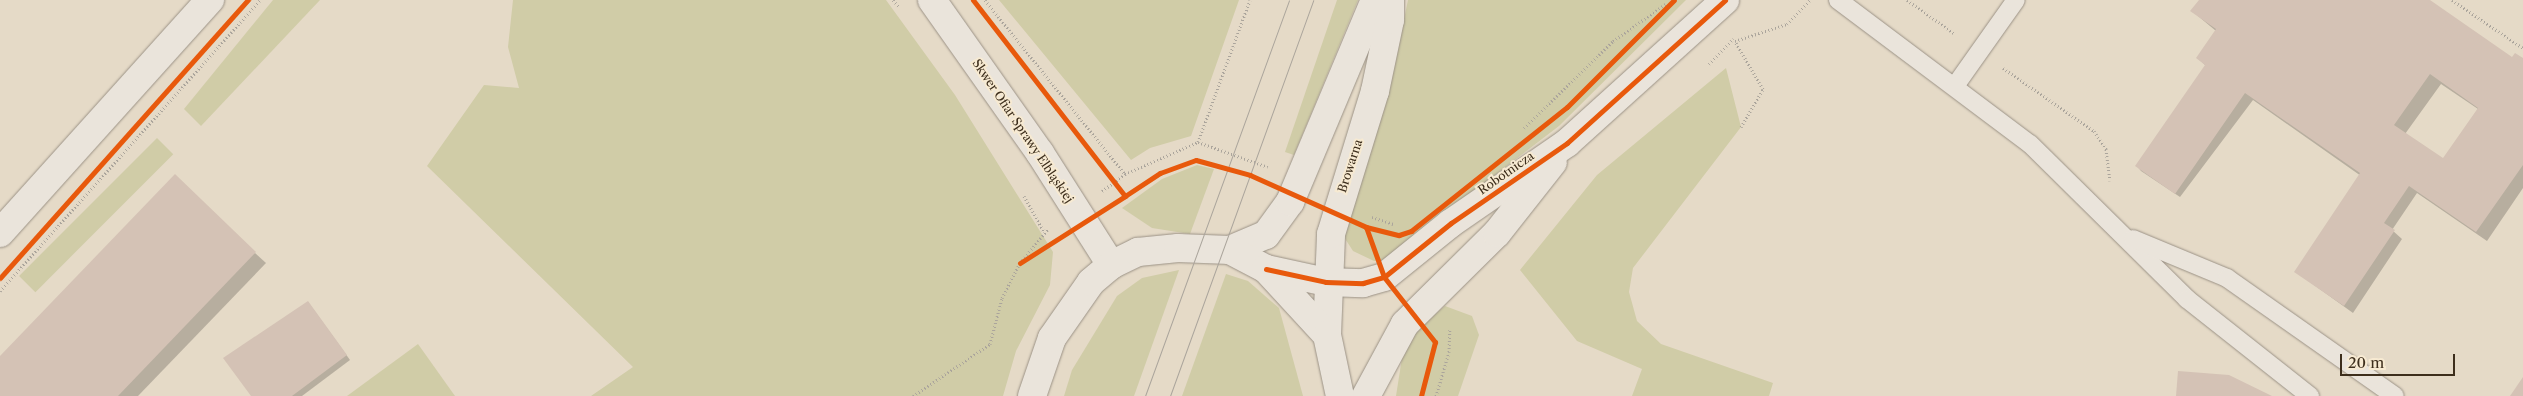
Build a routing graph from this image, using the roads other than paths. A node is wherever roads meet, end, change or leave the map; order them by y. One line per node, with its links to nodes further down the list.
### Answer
1 (210, 0): 10 (street)
2 (932, 0): 13 (street, Skwer Ofiar Sprawy Elbląskiej)
3 (1375, 0): 12 (street)
4 (1390, 0): 15 (street, Browarna)
5 (1838, 0): 8 (lane)
6 (2016, 0): 8 (lane)
7 (1717, 7): 9 (street, Robotnicza)
8 (1955, 86): 11 (lane)
9 (1568, 143): 15 (street, Robotnicza); 19 (street, Robotnicza)
10 (0, 233)
11 (2122, 233): 20 (lane); 21 (lane)
12 (1230, 250): 13 (street); 14 (street)
13 (1111, 265): 17 (street)
14 (1266, 269): 15 (street, Robotnicza); 16 (street)
15 (1326, 282): 16 (street, Browarna)
16 (1327, 335): 18 (street, Browarna)
17 (1032, 396)
18 (1340, 396)
19 (1366, 396)
20 (2310, 396)
21 (2395, 396)

